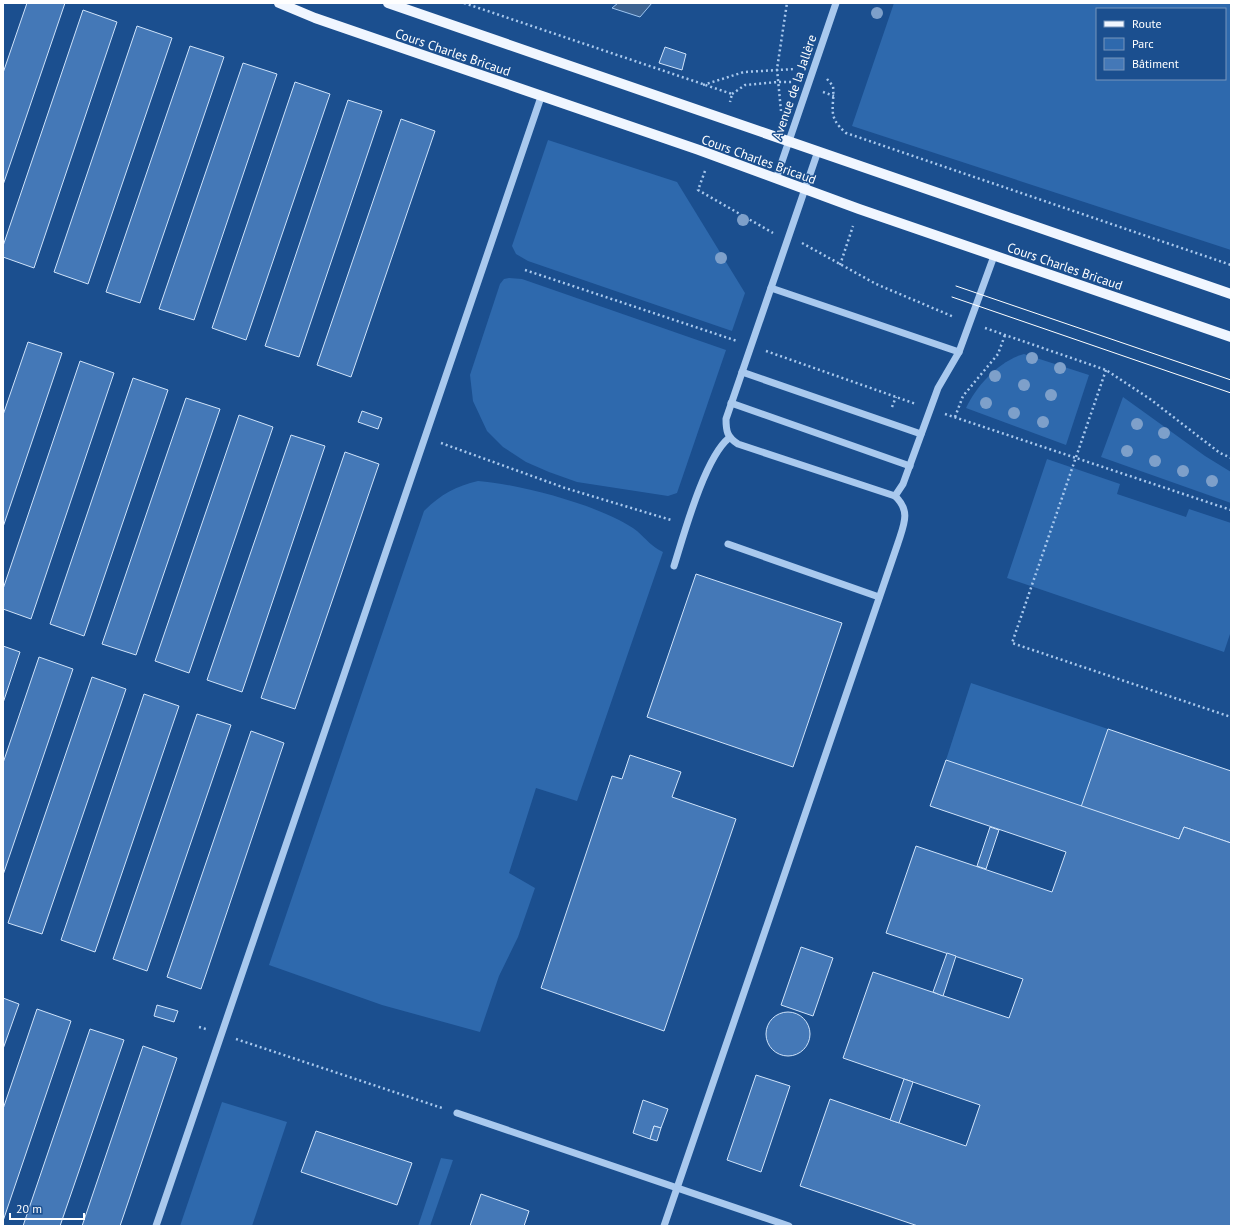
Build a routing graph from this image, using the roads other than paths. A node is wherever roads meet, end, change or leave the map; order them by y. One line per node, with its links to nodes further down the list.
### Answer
1 (280, 3): 4 (main road, Cours Charles Bricaud)
2 (388, 3): 5 (main road, Cours Charles Bricaud)
3 (836, 3): 5 (street, Avenue de la Jallère)
4 (541, 97): 7 (main road, Cours Charles Bricaud); 25 (street)
5 (788, 141): 6 (main road, Cours Charles Bricaud); 7 (street, Avenue de la Jallère)
6 (818, 151): 8 (street); 11 (main road, Cours Charles Bricaud)
7 (776, 179): 8 (main road, Cours Charles Bricaud)
8 (805, 190): 9 (main road, Cours Charles Bricaud); 10 (street)
9 (994, 256): 12 (main road, Cours Charles Bricaud); 13 (street)
10 (771, 288): 13 (street); 14 (street)
11 (1231, 294)
12 (1231, 337)
13 (959, 352): 16 (street)
14 (742, 372): 15 (street); 16 (street)
15 (731, 403): 17 (street); 18 (street)
16 (921, 434): 18 (street)
17 (729, 438): 19 (street); 21 (street)
18 (910, 466): 19 (street)
19 (895, 496): 22 (street)
20 (728, 544): 22 (street)
21 (674, 566)
22 (879, 597): 24 (street)
23 (457, 1113): 24 (street)
24 (677, 1188): 26 (street); 27 (street)
25 (156, 1226)
26 (664, 1226)
27 (789, 1226)

